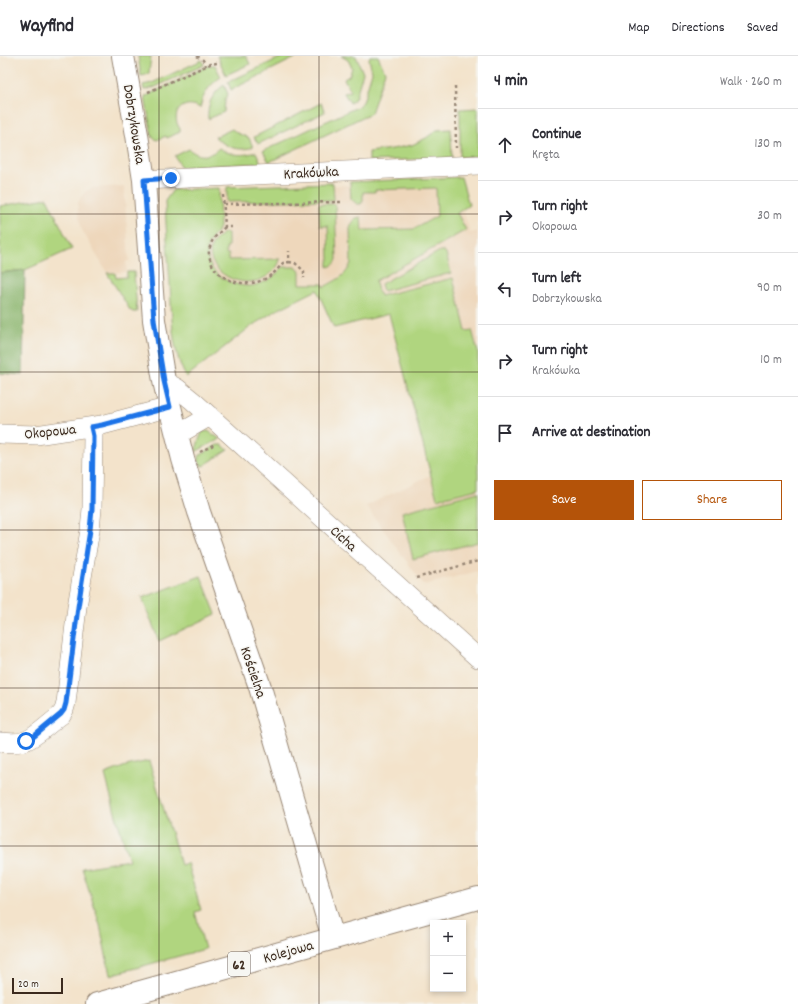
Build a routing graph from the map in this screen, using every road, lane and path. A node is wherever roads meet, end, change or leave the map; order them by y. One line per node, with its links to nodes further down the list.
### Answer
1 (123, 56): 9 (main road, Dobrzykowska)
2 (197, 56): 4 (path)
3 (217, 63): 4 (path)
4 (206, 66): 6 (path)
5 (455, 86): 8 (path)
6 (142, 93)
7 (478, 165): 8 (street, Krakówka)
8 (456, 166): 9 (street, Krakówka)
9 (144, 180): 18 (main road, Dobrzykowska)
10 (223, 194): 12 (path)
11 (342, 202): 12 (path)
12 (224, 204): 13 (path)
13 (224, 227): 14 (path); 16 (path)
14 (233, 227)
15 (289, 251): 16 (path)
16 (289, 262): 17 (path)
17 (304, 278)
18 (164, 381): 19 (main road, Dobrzykowska); 20 (street, Cicha)
19 (170, 407): 21 (street, Okopowa); 23 (main road, Kościelna)
20 (210, 416): 23 (street); 28 (street, Cicha)
21 (91, 427): 22 (street, Okopowa); 29 (street)
22 (0, 434)
23 (177, 435): 31 (main road, Kościelna)
24 (221, 441): 25 (path)
25 (194, 455)
26 (478, 561): 27 (path)
27 (418, 577)
28 (478, 658)
29 (0, 742)
30 (478, 898): 31 (main road, Kolejowa / 62)
31 (333, 938): 32 (main road, Kolejowa / 62)
32 (97, 1004)

